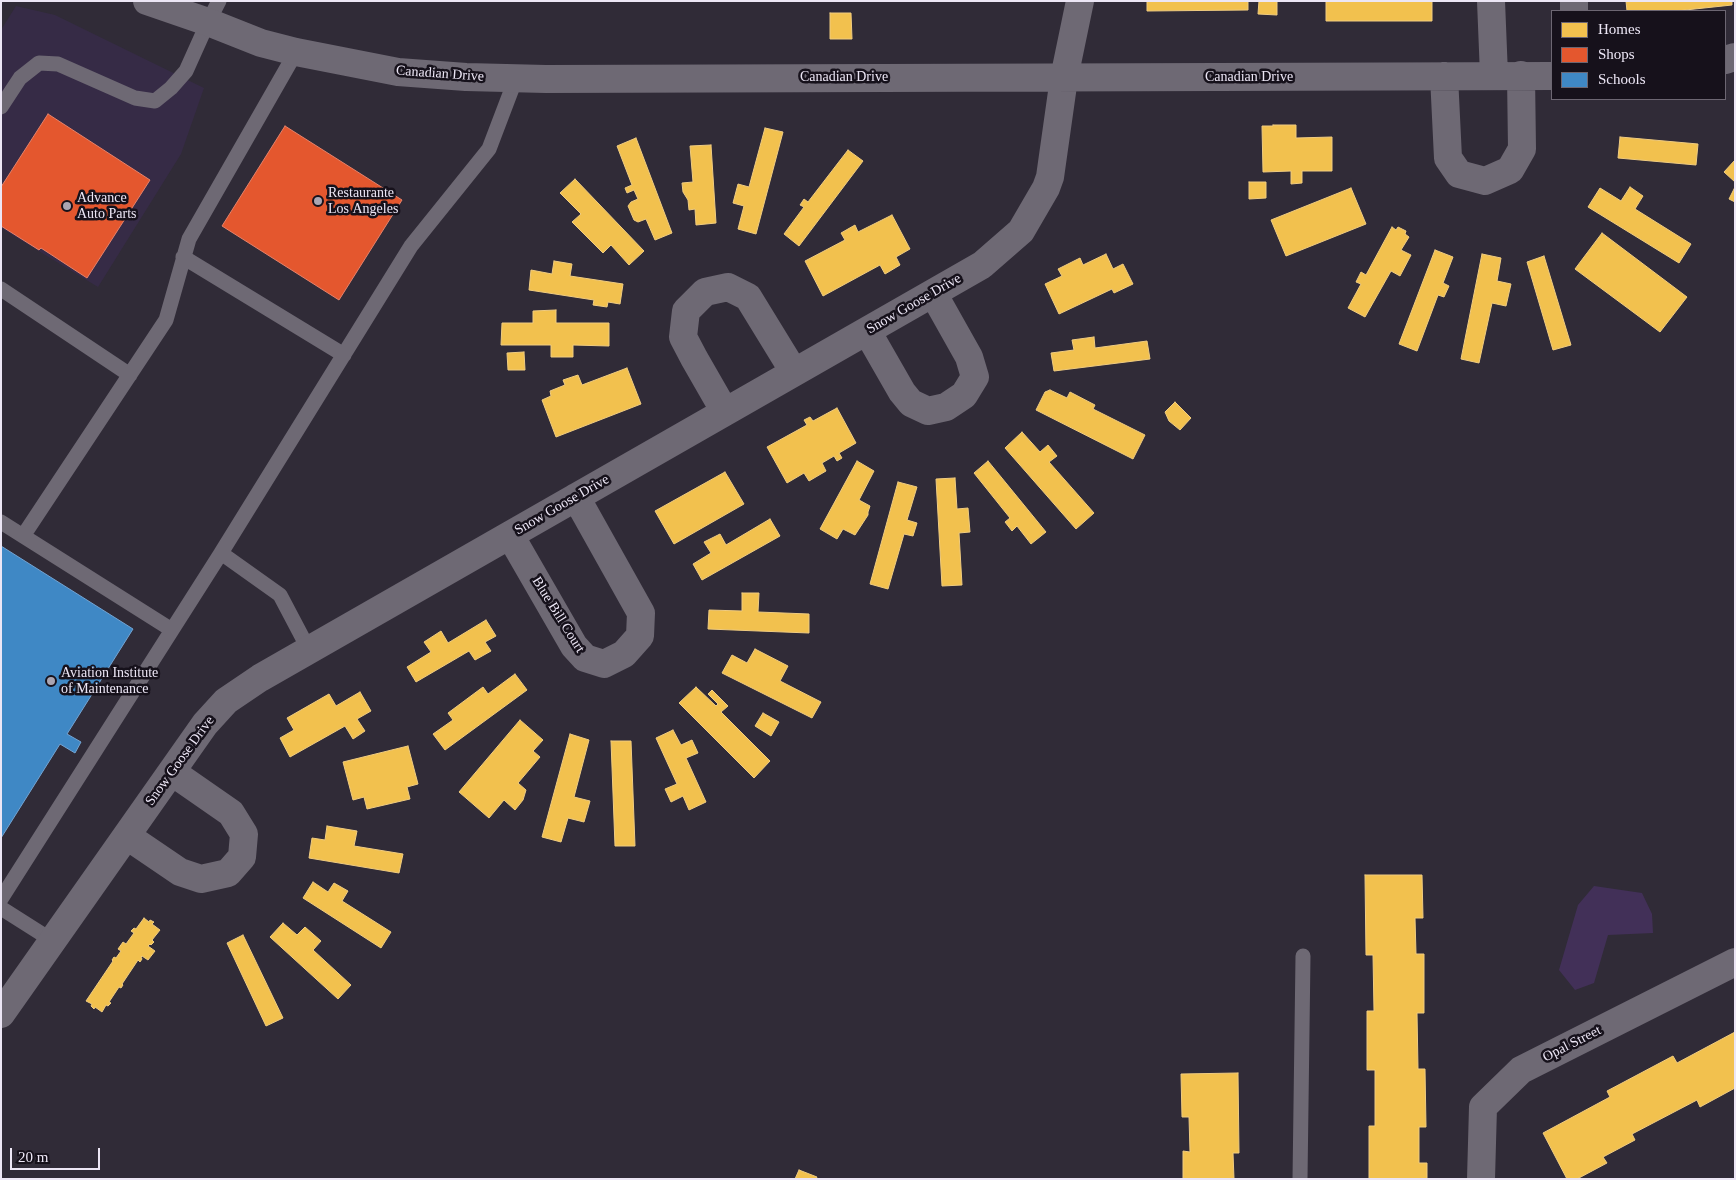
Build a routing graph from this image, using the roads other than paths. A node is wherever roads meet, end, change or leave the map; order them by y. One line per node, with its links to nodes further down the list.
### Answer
1 (147, 1): 4 (street, Canadian Drive)
2 (1080, 1): 11 (street, Snow Goose Drive)
3 (1491, 1): 6 (street)
4 (213, 12): 5 (street, Canadian Drive); 12 (lane)
5 (296, 52): 10 (street, Canadian Drive); 13 (lane)
6 (1494, 75): 7 (street, Canadian Drive); 8 (street, Canadian Drive)
7 (1521, 75): 8 (street); 9 (street, Canadian Drive)
8 (1444, 76): 11 (street, Canadian Drive)
9 (1551, 76)
10 (516, 78): 11 (street, Canadian Drive); 17 (lane)
11 (1064, 78): 15 (street, Snow Goose Drive)
12 (1, 108)
13 (183, 257): 17 (lane); 19 (lane)
14 (1, 289): 19 (lane)
15 (933, 293): 16 (street, Snow Goose Drive); 16 (street)
16 (867, 331): 18 (street, Snow Goose Drive)
17 (344, 355): 25 (lane)
18 (794, 372): 20 (street, Snow Goose Drive); 20 (street)
19 (130, 375): 24 (lane)
20 (726, 412): 21 (street, Snow Goose Drive)
21 (576, 497): 23 (street, Snow Goose Drive); 23 (street, Blue Bill Court)
22 (1, 522): 24 (lane)
23 (510, 535): 27 (street, Snow Goose Drive)
24 (23, 536): 26 (lane)
25 (221, 553): 26 (lane); 27 (lane)
26 (172, 630): 30 (lane)
27 (309, 650): 28 (street, Snow Goose Drive)
28 (172, 772): 29 (street, Snow Goose Drive); 29 (street)
29 (127, 836): 32 (street, Snow Goose Drive)
30 (1, 899)
31 (1, 908): 32 (lane)
32 (53, 941): 35 (street, Snow Goose Drive)
33 (1303, 956): 36 (lane)
34 (1735, 962): 37 (street, Opal Street)
35 (1, 1014)
36 (1300, 1179)
37 (1481, 1179)

